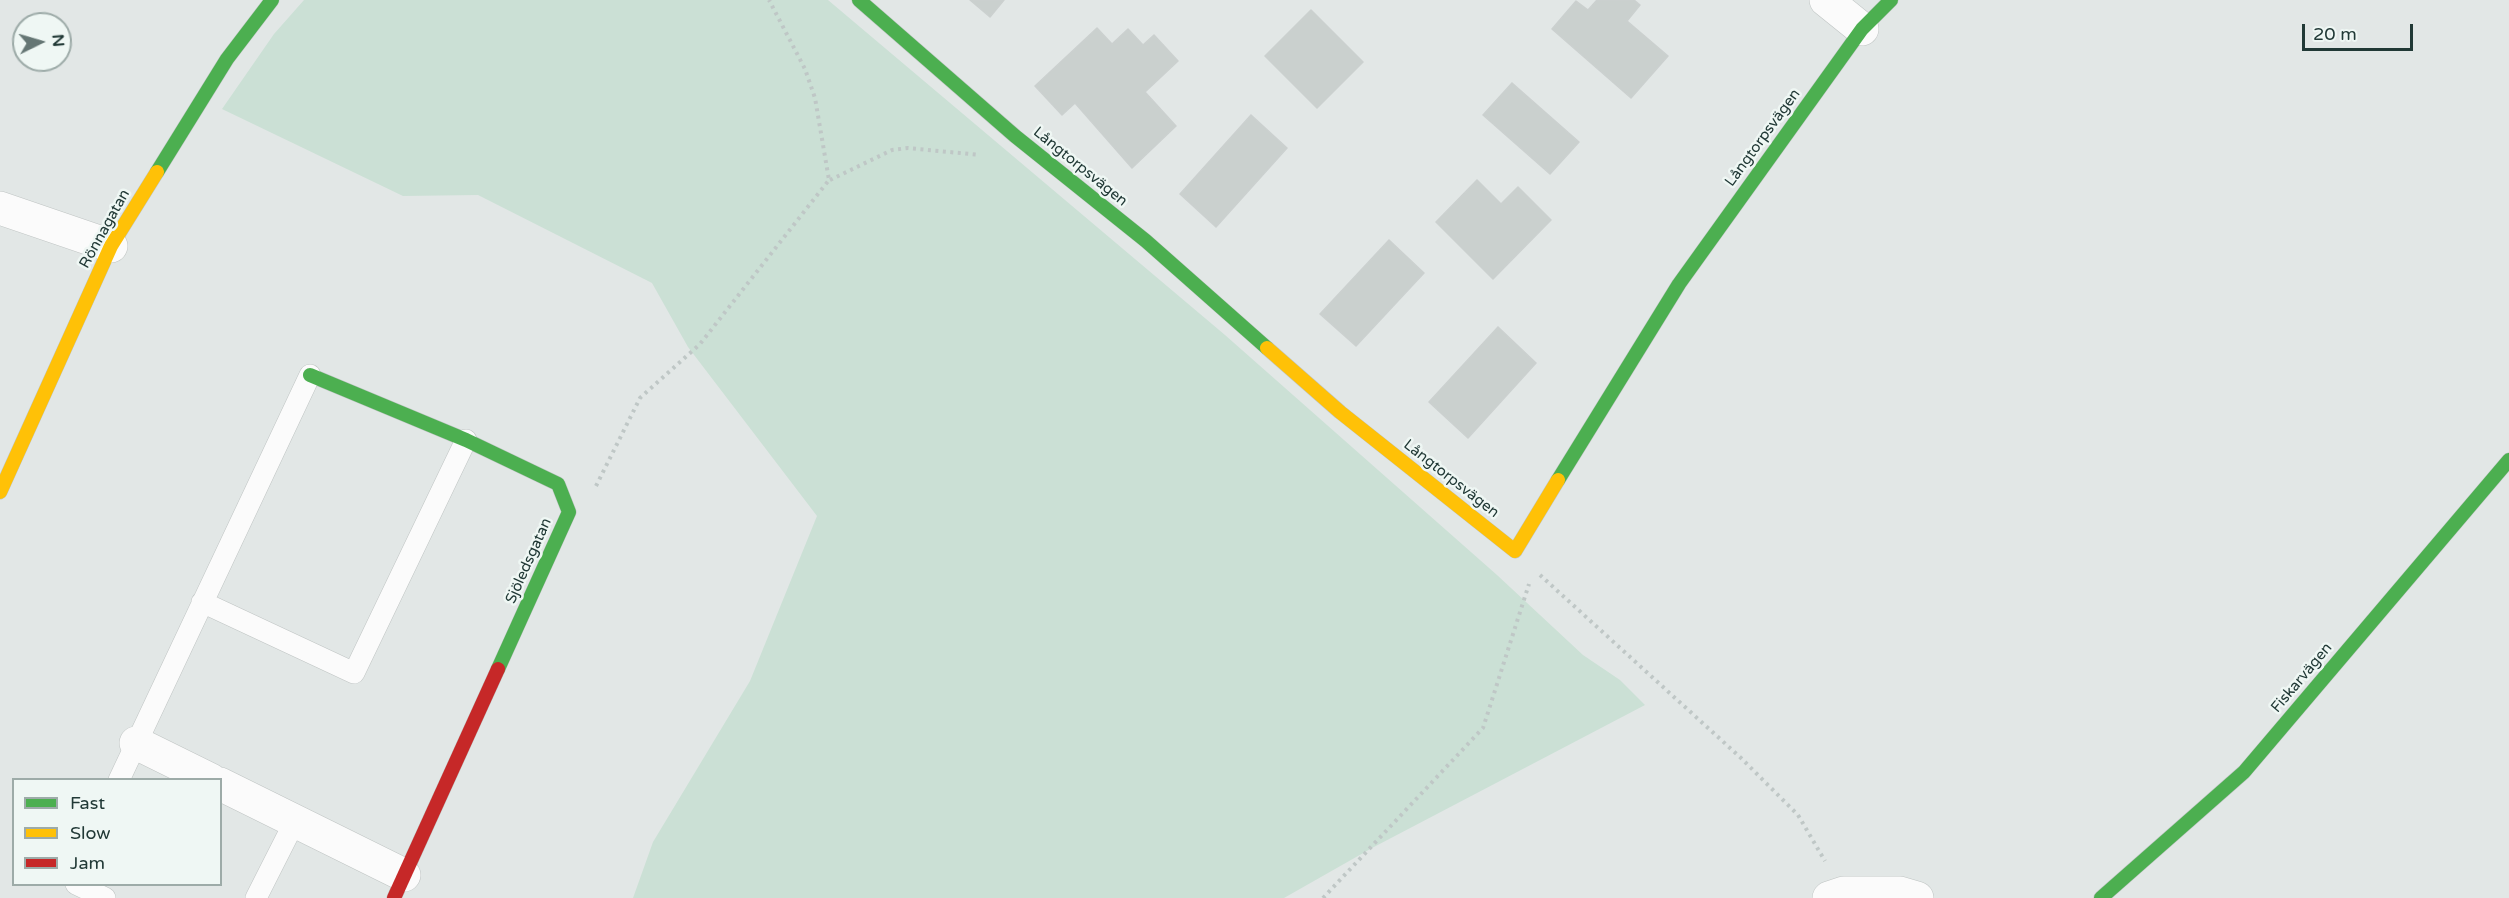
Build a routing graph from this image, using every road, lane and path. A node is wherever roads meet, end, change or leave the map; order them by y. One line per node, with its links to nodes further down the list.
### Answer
1 (272, 0): 10 (street, Rönnagatan)
2 (769, 0): 8 (path)
3 (1826, 0): 6 (street)
4 (1891, 0): 6 (street, Långtorpsvägen)
5 (872, 4): 7 (street, Långtorpsvägen)
6 (1862, 29): 16 (street, Långtorpsvägen)
7 (1015, 136): 8 (path); 16 (street, Långtorpsvägen)
8 (829, 180): 15 (path)
9 (0, 208): 10 (street)
10 (111, 246): 14 (street, Rönnagatan)
11 (310, 375): 12 (street); 18 (lane)
12 (466, 440): 15 (street); 18 (lane)
13 (2509, 460): 31 (street, Fiskarvägen)
14 (0, 492)
15 (564, 497): 25 (street, Sjöledsgatan)
16 (1515, 551): 17 (path)
17 (1534, 569): 26 (path); 29 (path)
18 (202, 602): 19 (lane)
19 (136, 743): 20 (lane); 21 (street)
20 (120, 778)
21 (207, 778)
22 (222, 785): 23 (street)
23 (295, 821): 25 (street); 28 (lane)
24 (78, 886): 27 (lane)
25 (399, 886)
26 (1836, 896): 30 (street)
27 (105, 898)
28 (256, 898)
29 (1323, 898)
30 (1917, 898)
31 (2101, 898)

